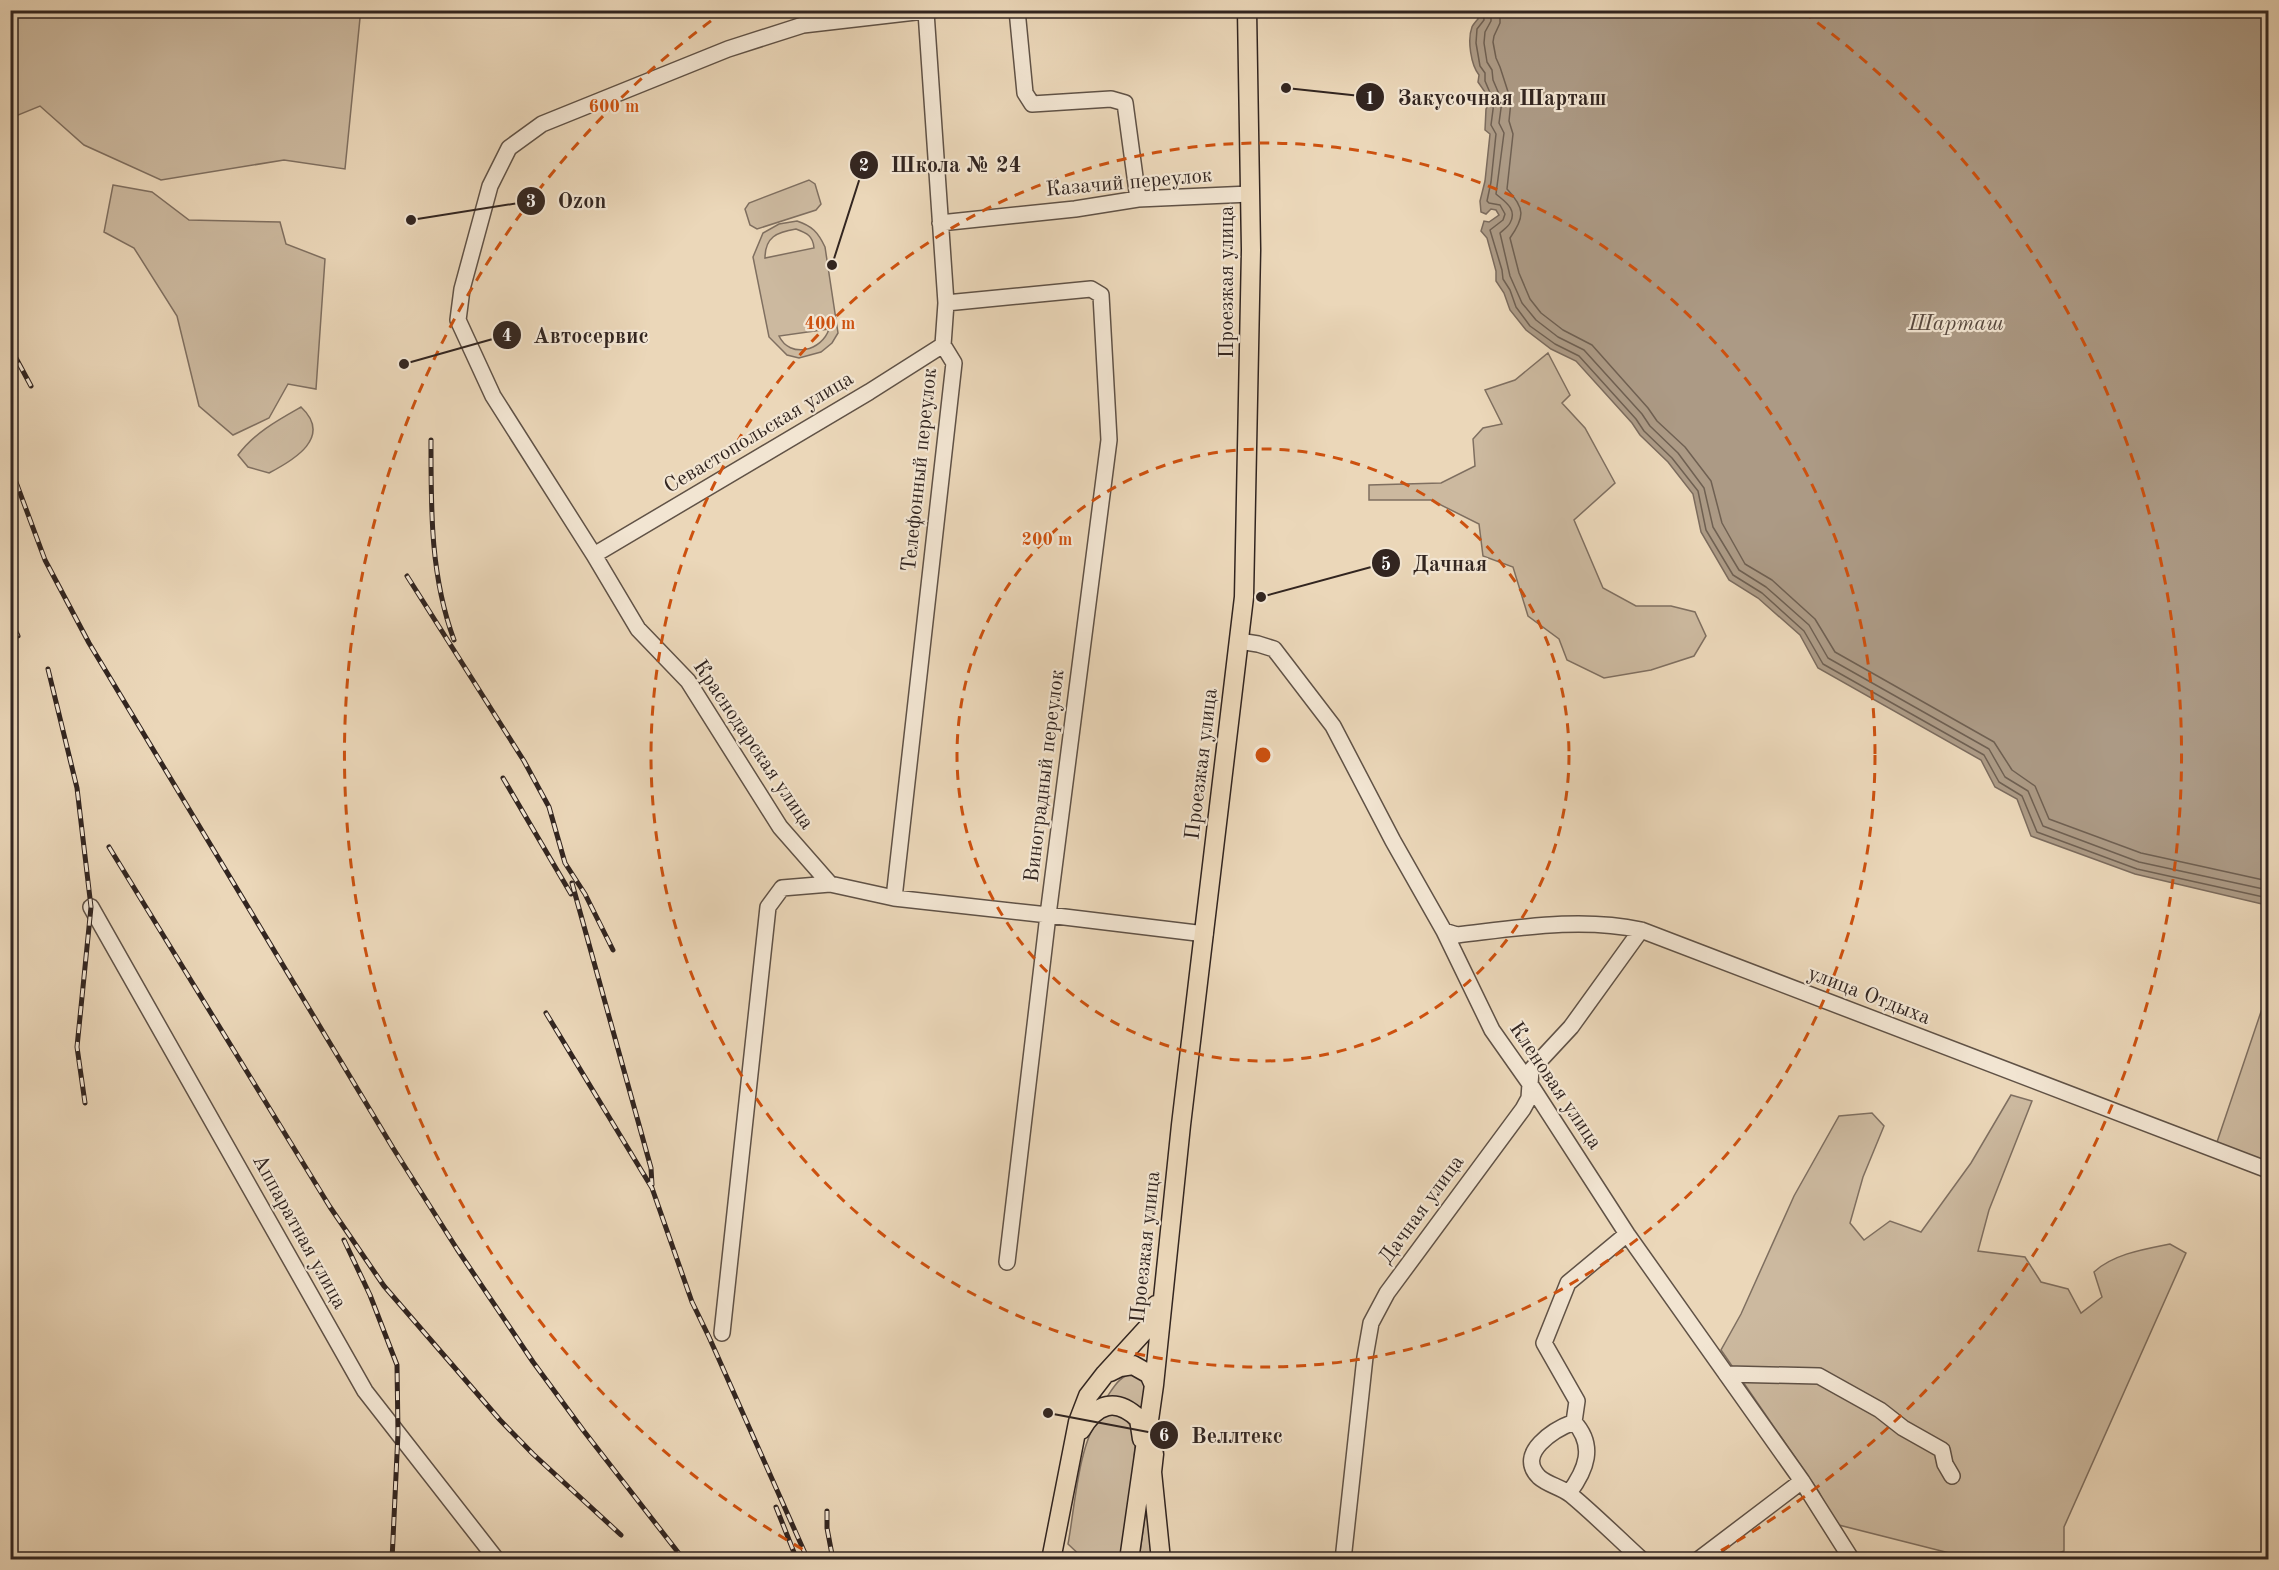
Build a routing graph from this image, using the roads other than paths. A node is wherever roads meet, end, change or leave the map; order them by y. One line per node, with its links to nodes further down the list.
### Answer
1 (1017, 10): 6 (street)
2 (1247, 10): 5 (main road, Проезжая улица)
3 (929, 11): 4 (street, Краснодарская улица); 7 (street, Телефонный переулок)
4 (802, 18): 10 (street, Краснодарская улица)
5 (1250, 194): 6 (street, Казачий переулок); 11 (main road, Проезжая улица)
6 (1138, 200): 7 (street, Казачий переулок)
7 (940, 223): 8 (street, Телефонный переулок)
8 (946, 303): 9 (street, Телефонный переулок); 15 (street, Виноградный переулок)
9 (943, 345): 10 (street, Севастопольская улица); 13 (street, Телефонный переулок)
10 (594, 555): 12 (street, Краснодарская улица)
11 (1239, 641): 17 (street, Кленовая улица); 18 (main road, Проезжая улица)
12 (830, 884): 13 (street); 24 (street)
13 (894, 898): 15 (street)
14 (91, 907): 34 (street, Аппаратная улица)
15 (1048, 915): 18 (street); 22 (street, Виноградный переулок)
16 (1641, 930): 17 (street, улица Отдыха); 19 (street, Дачная улица); 20 (street, улица Отдыха)
17 (1444, 931): 19 (street, Кленовая улица)
18 (1205, 934): 23 (main road, Проезжая улица)
19 (1530, 1084): 21 (street, Кленовая улица); 38 (street, Дачная улица)
20 (2268, 1170)
21 (1627, 1234): 26 (street, Кленовая улица); 28 (street)
22 (1007, 1262)
23 (1165, 1278): 25 (main road); 27 (main road, Проезжая улица)
24 (722, 1332)
25 (1105, 1374): 27 (main road); 29 (main road)
26 (1726, 1374): 31 (street); 32 (street, Кленовая улица)
27 (1153, 1393): 30 (main road, Проезжая улица); 37 (main road)
28 (1574, 1422): 33 (street); 33 (street)
29 (1072, 1448): 30 (main road); 35 (main road)
30 (1142, 1462): 36 (main road, Проезжая улица)
31 (1952, 1476)
32 (1802, 1481): 40 (street); 41 (street, Кленовая улица)
33 (1569, 1492): 39 (street)
34 (497, 1560)
35 (1051, 1560)
36 (1129, 1560)
37 (1161, 1560)
38 (1343, 1560)
39 (1642, 1560)
40 (1698, 1560)
41 (1852, 1560)

